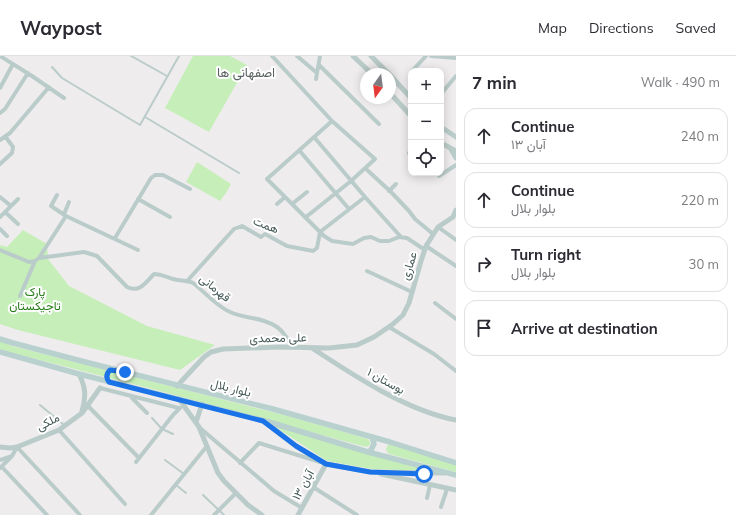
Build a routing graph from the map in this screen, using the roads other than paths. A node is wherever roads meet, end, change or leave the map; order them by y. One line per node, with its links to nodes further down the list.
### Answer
1 (0, 56): 12 (street)
2 (131, 56): 20 (lane)
3 (179, 56): 20 (lane)
4 (272, 56): 33 (street)
5 (297, 56): 19 (street)
6 (320, 56): 13 (street)
7 (353, 56): 15 (street)
8 (371, 56): 16 (street)
9 (426, 56): 17 (street)
10 (431, 56): 11 (street)
11 (456, 58)
12 (13, 64): 18 (street); 24 (street)
13 (319, 64): 19 (street); 34 (street)
14 (52, 67): 32 (lane)
15 (366, 68)
16 (384, 68)
17 (414, 68)
18 (28, 73): 25 (street); 31 (street)
19 (317, 73): 22 (street)
20 (167, 76): 32 (lane)
21 (456, 76): 26 (street)
22 (316, 79)
23 (396, 81): 27 (street)
24 (0, 87)
25 (49, 87): 28 (street); 36 (street)
26 (444, 90)
27 (408, 95)
28 (64, 98)
29 (396, 100): 30 (street)
30 (408, 113)
31 (0, 114)
32 (145, 116): 48 (lane)
33 (332, 121): 37 (street); 46 (street)
34 (379, 124)
35 (444, 129): 38 (street)
36 (5, 136): 39 (street); 44 (street)
37 (314, 137): 41 (street); 49 (street)
38 (456, 137)
39 (0, 140)
40 (444, 145): 42 (street)
41 (299, 150): 54 (street); 57 (street)
42 (453, 150): 43 (street)
43 (456, 158)
44 (0, 164)
45 (456, 164): 47 (street)
46 (365, 168): 49 (street); 52 (street)
47 (444, 172)
48 (239, 173)
49 (351, 181): 54 (street); 58 (street)
50 (396, 184): 52 (street)
51 (190, 189): 60 (street)
52 (389, 191): 77 (street)
53 (307, 192): 63 (street)
54 (336, 193): 65 (street); 71 (street)
55 (57, 195): 68 (street)
56 (0, 197): 64 (street)
57 (285, 197): 62 (street); 63 (street)
58 (365, 197): 65 (street); 79 (street)
59 (18, 199): 64 (street)
60 (138, 199): 70 (street); 80 (street)
61 (69, 202): 68 (street)
62 (277, 204)
63 (292, 204): 71 (street)
64 (10, 206): 67 (street)
65 (350, 209): 76 (street)
66 (456, 210): 72 (street)
67 (5, 212): 69 (street); 73 (street)
68 (65, 215): 80 (street); 85 (street)
69 (0, 217)
70 (170, 217)
71 (306, 217): 76 (street)
72 (455, 217): 74 (street, عماری)
73 (18, 224)
74 (438, 227): 77 (street, عماری); 81 (street)
75 (0, 229): 78 (street)
76 (320, 232): 79 (street); 89 (street, همت)
77 (433, 234): 82 (street, عماری)
78 (7, 236)
79 (402, 237): 82 (street)
80 (115, 238): 84 (street)
81 (456, 240)
82 (426, 248): 87 (street); 90 (street, عماری)
83 (0, 250): 86 (street)
84 (138, 250)
85 (39, 258): 86 (street); 89 (street, قهرمانی)
86 (35, 261): 91 (street)
87 (456, 266)
88 (367, 270): 90 (street)
89 (188, 280): 96 (street, قهرمانی)
90 (412, 292): 94 (street, عماری)
91 (20, 296)
92 (435, 304): 93 (street)
93 (456, 319)
94 (390, 327): 97 (street, علی محمدی); 100 (street)
95 (0, 339): 99 (main road, بلوار بلال)
96 (293, 347): 97 (street, علی محمدی); 103 (street, علی محمدی)
97 (311, 347): 114 (street, بوستان ۱)
98 (0, 352): 101 (main road, بلوار بلال)
99 (112, 369): 102 (main road); 103 (main road, بلوار بلال)
100 (456, 371)
101 (79, 374): 102 (main road, بلوار بلال); 111 (street)
102 (109, 382): 106 (main road, بلوار بلال)
103 (177, 386): 121 (main road, بلوار بلال)
104 (100, 388): 105 (street); 109 (street, ملکی)
105 (131, 397): 110 (street); 112 (street)
106 (180, 399): 107 (main road, بلوار بلال); 110 (street)
107 (202, 404): 115 (main road, بلوار بلال); 116 (street)
108 (40, 405): 117 (lane)
109 (88, 406): 111 (street, ملکی); 118 (street)
110 (182, 406): 116 (street); 118 (street)
111 (82, 413): 117 (street, ملکی)
112 (147, 413)
113 (152, 418): 118 (lane)
114 (456, 420)
115 (263, 421): 125 (main road, بلوار بلال); 131 (street, ۱۳ آبان)
116 (197, 424): 122 (street); 129 (street)
117 (65, 426): 119 (street, ملکی)
118 (162, 429): 120 (lane)
119 (59, 430): 124 (street, ملکی); 146 (street)
120 (174, 434)
121 (372, 437): 125 (main road); 130 (main road, بلوار بلال)
122 (206, 446): 135 (street); 143 (street)
123 (0, 447): 124 (street)
124 (20, 447): 126 (street); 151 (street)
125 (368, 452): 134 (main road, بلوار بلال)
126 (12, 456): 127 (street); 132 (street)
127 (0, 460)
128 (165, 460): 135 (lane)
129 (240, 463): 131 (street); 148 (street)
130 (456, 463)
131 (326, 464): 133 (street, ۱۳ آبان); 139 (street, ۱۳ آبان)
132 (1, 467): 150 (street)
133 (370, 472): 134 (street, ۱۳ آبان); 138 (street)
134 (448, 473): 136 (main road, بلوار بلال)
135 (184, 474): 137 (street)
136 (456, 475)
137 (175, 485): 142 (lane); 152 (street)
138 (430, 485): 140 (street); 145 (street)
139 (313, 487): 148 (street, ۱۳ آبان); 157 (street)
140 (447, 489): 141 (street); 147 (street)
141 (456, 490)
142 (186, 493)
143 (236, 493): 149 (street); 155 (street)
144 (203, 495): 149 (lane)
145 (427, 498)
146 (125, 504)
147 (441, 507)
148 (302, 508): 156 (street, ۱۳ آبان)
149 (219, 510): 153 (street); 154 (lane)
150 (47, 515)
151 (80, 515)
152 (151, 515)
153 (214, 515)
154 (224, 515)
155 (262, 515)
156 (298, 515)
157 (357, 515)

